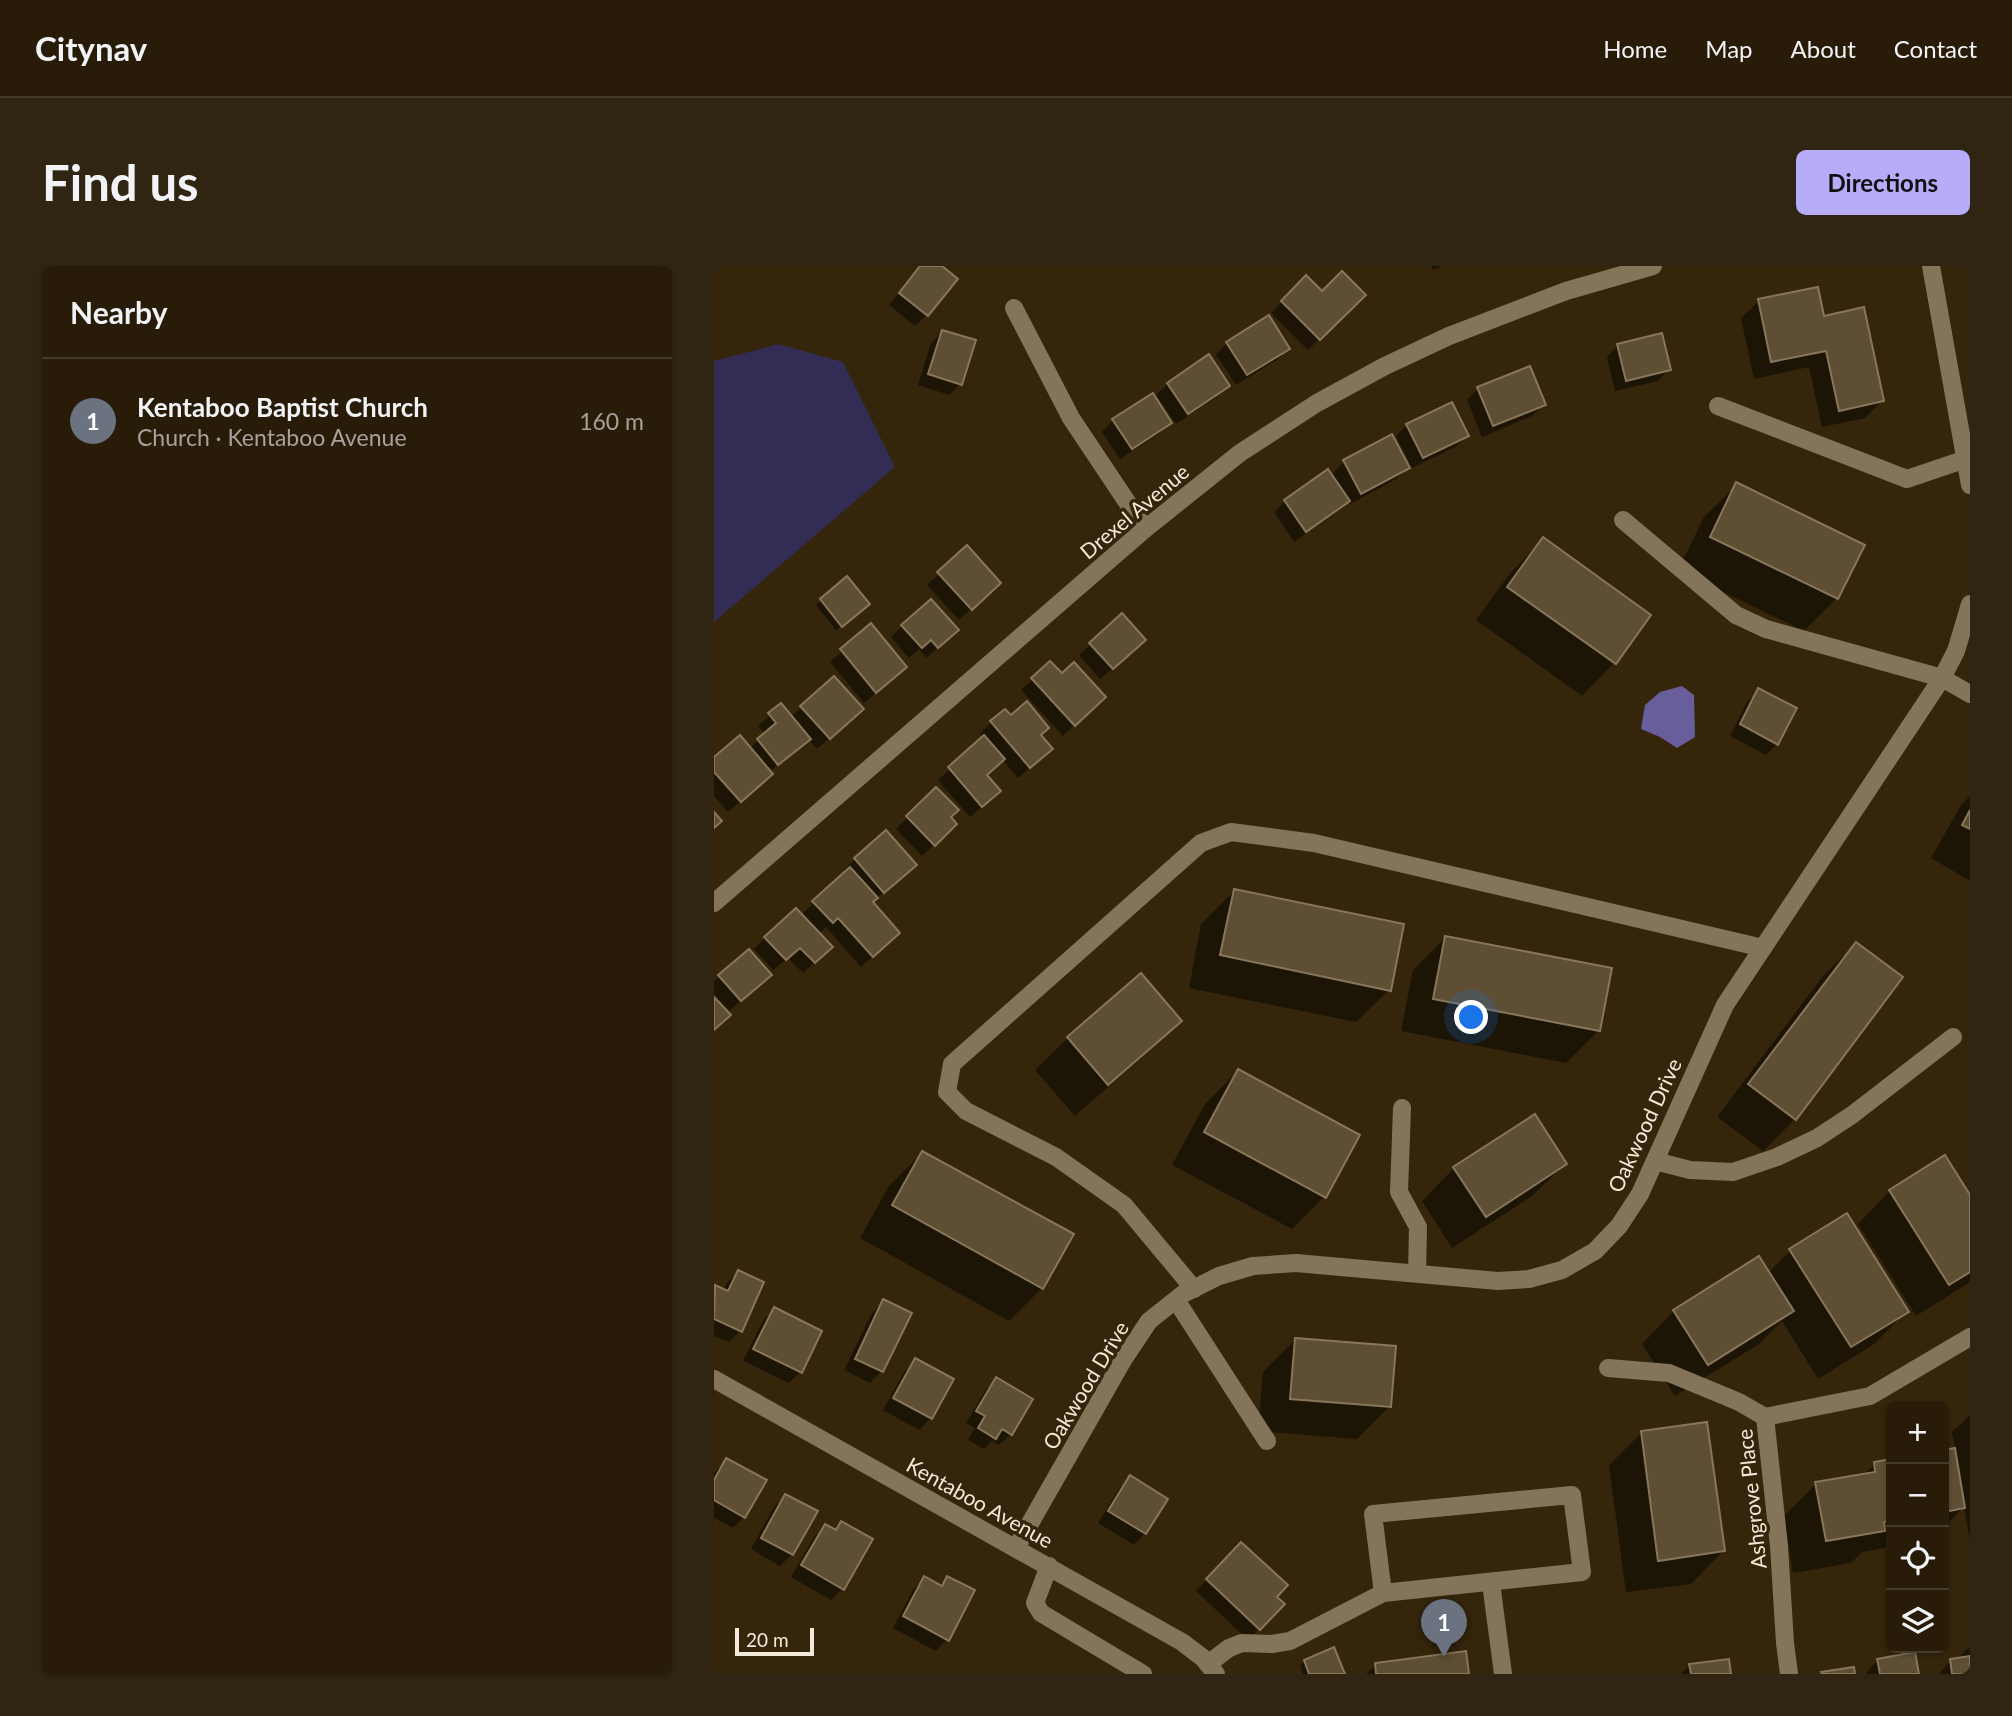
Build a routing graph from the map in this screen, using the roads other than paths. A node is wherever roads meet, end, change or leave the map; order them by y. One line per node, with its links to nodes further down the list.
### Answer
1 (1648, 266): 9 (street, Drexel Avenue)
2 (1931, 266): 5 (street)
3 (1014, 308): 9 (street)
4 (1718, 406): 6 (street)
5 (1965, 424): 6 (street)
6 (1966, 459): 7 (street)
7 (1970, 485)
8 (1623, 520): 11 (street)
9 (1145, 530): 13 (street, Drexel Avenue)
10 (1970, 604): 11 (street, Oakwood Drive)
11 (1942, 678): 12 (street); 14 (street, Oakwood Drive)
12 (1970, 694)
13 (714, 903)
14 (1763, 948): 17 (street, Oakwood Drive); 19 (street)
15 (1953, 1037): 17 (street)
16 (1402, 1108): 18 (street)
17 (1655, 1161): 18 (street, Oakwood Drive)
18 (1417, 1273): 19 (street, Oakwood Drive)
19 (1194, 1289): 20 (street, Oakwood Drive)
20 (1176, 1300): 25 (street); 26 (street, Oakwood Drive)
21 (1970, 1337): 24 (street, Ashgrove Place)
22 (1608, 1368): 24 (street)
23 (714, 1380): 26 (street, Kentaboo Avenue)
24 (1765, 1417): 33 (street, Ashgrove Place)
25 (1267, 1441)
26 (1016, 1548): 27 (street, Kentaboo Avenue)
27 (1049, 1566): 30 (street, Kentaboo Avenue); 31 (street)
28 (1490, 1583): 29 (street); 29 (street); 32 (street)
29 (1383, 1593): 30 (street)
30 (1212, 1669)
31 (1143, 1674)
32 (1503, 1674)
33 (1789, 1674)

